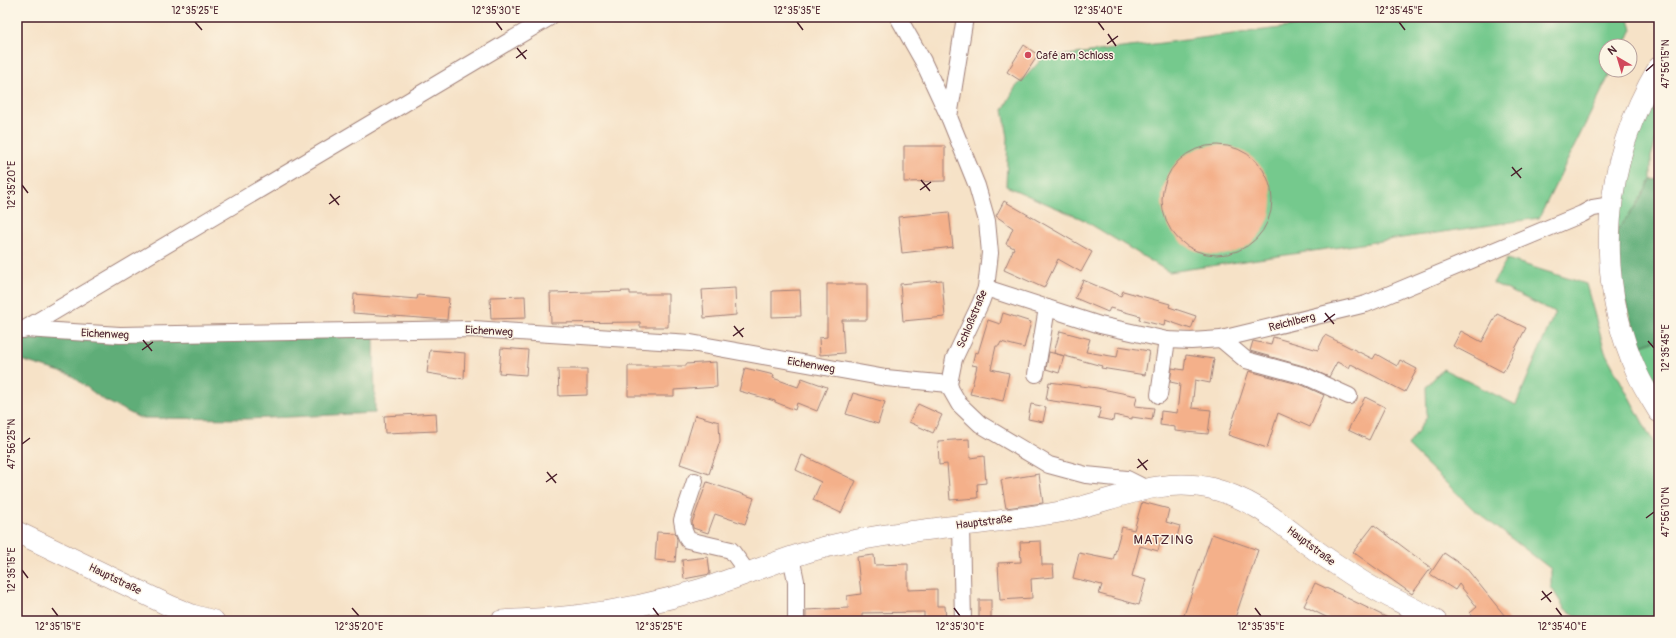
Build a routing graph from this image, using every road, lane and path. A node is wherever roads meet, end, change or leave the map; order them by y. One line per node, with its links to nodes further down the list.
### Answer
1 (550, 17): 9 (street)
2 (898, 17): 5 (street, Schloßstraße)
3 (966, 17): 5 (street)
4 (1659, 67): 6 (main road)
5 (949, 117): 7 (street, Schloßstraße)
6 (1611, 205): 10 (street, Reichlberg); 16 (main road)
7 (986, 288): 8 (street, Reichlberg); 13 (street, Schloßstraße)
8 (1047, 308): 11 (street, Reichlberg); 12 (street)
9 (21, 331): 13 (street, Eichenweg)
10 (1221, 339): 11 (street, Reichlberg); 15 (street)
11 (1167, 340): 14 (street)
12 (1036, 374)
13 (949, 384): 18 (street)
14 (1159, 395)
15 (1349, 396)
16 (1659, 412)
17 (695, 481): 22 (street)
18 (1145, 488): 19 (main road, Hauptstraße); 23 (main road, Hauptstraße)
19 (961, 525): 21 (main road, Hauptstraße); 27 (street)
20 (17, 532): 24 (main road, Hauptstraße)
21 (791, 557): 22 (main road, Hauptstraße); 26 (street)
22 (745, 573): 25 (main road, Hauptstraße)
23 (1426, 618)
24 (214, 621)
25 (501, 621)
26 (796, 621)
27 (963, 621)

